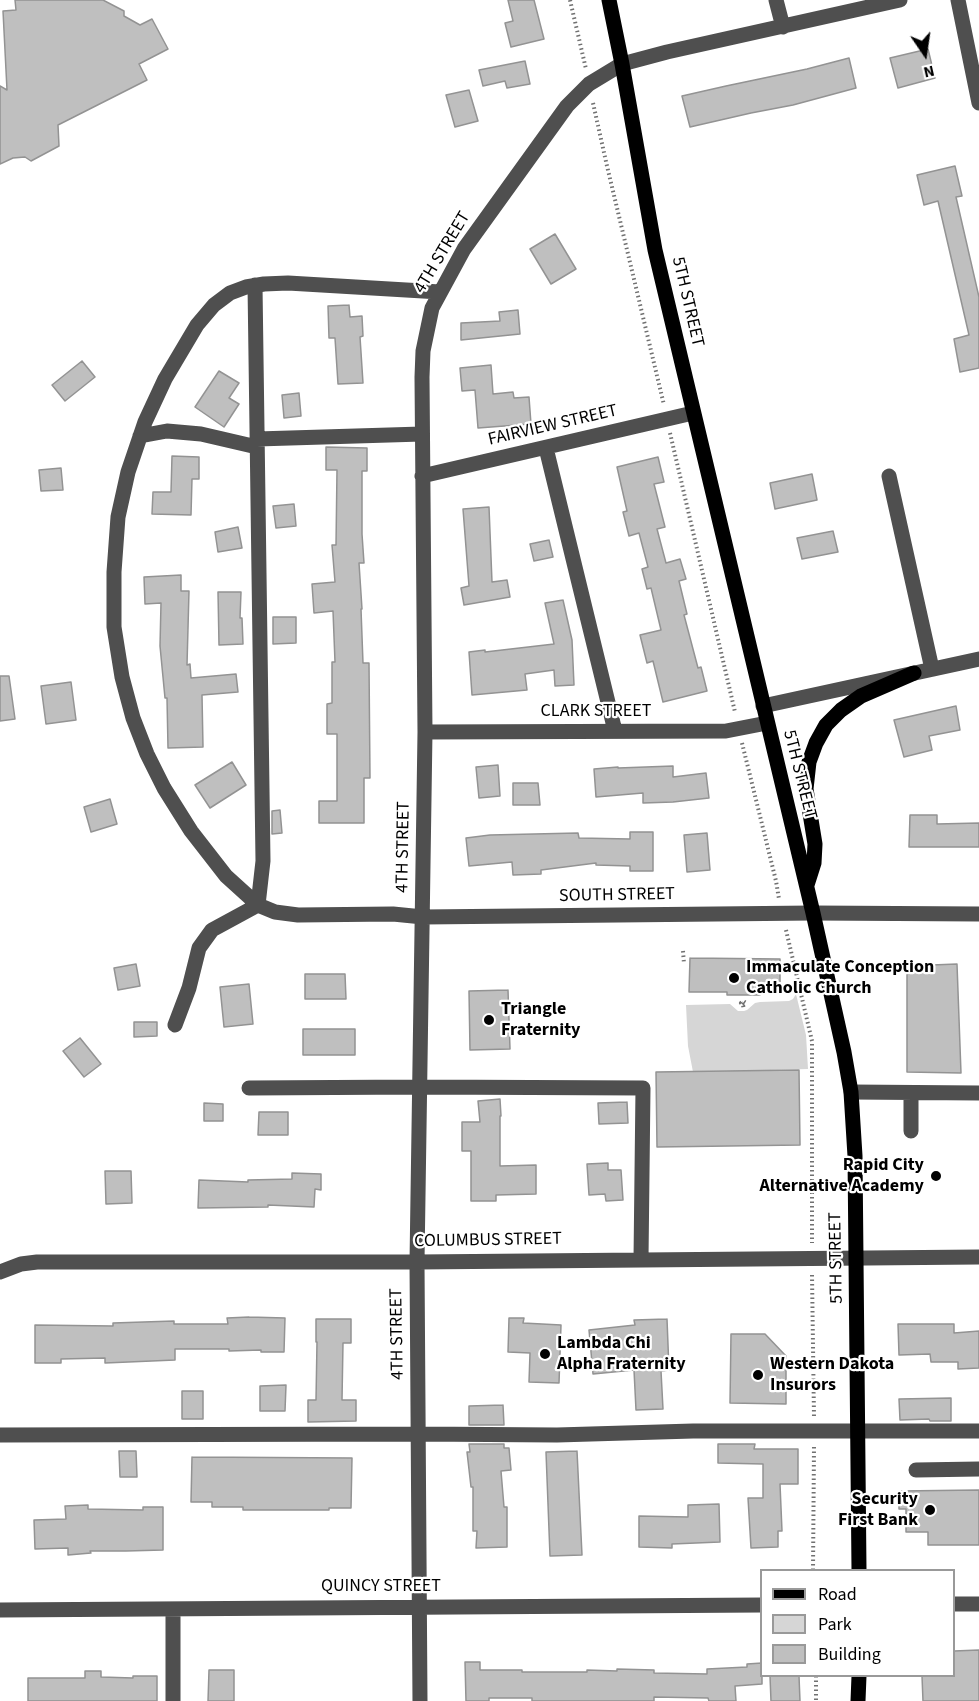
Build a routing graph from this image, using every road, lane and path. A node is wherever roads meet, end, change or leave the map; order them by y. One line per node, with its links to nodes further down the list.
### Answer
1 (570, 0): 8 (path)
2 (609, 0): 7 (main road, 5TH STREET)
3 (776, 0): 6 (street)
4 (900, 0): 6 (street, 4TH STREET)
5 (957, 0): 9 (street)
6 (783, 27): 7 (street, 4TH STREET)
7 (622, 64): 8 (street, 4TH STREET); 12 (main road, 5TH STREET)
8 (590, 84): 11 (street, 4TH STREET); 13 (path)
9 (979, 104)
10 (255, 285): 11 (street); 15 (street); 16 (street)
11 (440, 292): 14 (street, 4TH STREET)
12 (693, 413): 13 (street, FAIRVIEW STREET); 23 (main road, 5TH STREET)
13 (667, 419): 17 (street, FAIRVIEW STREET); 25 (path)
14 (422, 434): 16 (street); 18 (street, 4TH STREET)
15 (140, 436): 16 (street); 29 (street)
16 (257, 443): 29 (street)
17 (546, 448): 18 (street, FAIRVIEW STREET); 26 (street)
18 (422, 476): 27 (street, 4TH STREET)
19 (889, 476): 21 (street)
20 (979, 659): 21 (street)
21 (932, 669): 22 (street)
22 (914, 673): 23 (street); 28 (main road)
23 (763, 706): 24 (main road, 5TH STREET)
24 (766, 723): 25 (street, CLARK STREET); 28 (main road, 5TH STREET)
25 (738, 728): 26 (street, CLARK STREET); 31 (path)
26 (615, 731): 27 (street, CLARK STREET)
27 (425, 732): 33 (street, 4TH STREET)
28 (806, 888): 30 (main road, 5TH STREET)
29 (258, 905): 33 (street, SOUTH STREET); 36 (street)
30 (813, 913): 31 (street, SOUTH STREET); 32 (street, SOUTH STREET); 39 (main road, 5TH STREET)
31 (782, 914): 33 (street, SOUTH STREET); 44 (path)
32 (979, 914)
33 (423, 917): 37 (street, 4TH STREET)
34 (683, 951): 35 (path)
35 (684, 964)
36 (174, 1025)
37 (419, 1087): 38 (street); 46 (street); 47 (street, 4TH STREET)
38 (249, 1088)
39 (851, 1092): 40 (street); 45 (main road, 5TH STREET)
40 (911, 1093): 41 (street); 42 (street)
41 (979, 1093)
42 (911, 1131)
43 (979, 1257): 45 (street, COLUMBUS STREET)
44 (812, 1258): 45 (street, COLUMBUS STREET); 46 (street, COLUMBUS STREET); 49 (path)
45 (856, 1258): 51 (main road, 5TH STREET)
46 (641, 1259): 47 (street, COLUMBUS STREET)
47 (417, 1262): 48 (street, COLUMBUS STREET); 52 (street, 4TH STREET)
48 (0, 1272)
49 (814, 1431): 51 (street); 52 (street); 56 (path)
50 (979, 1431): 51 (street)
51 (857, 1432): 57 (main road, 5TH STREET)
52 (419, 1434): 53 (street); 61 (street, 4TH STREET)
53 (0, 1435)
54 (979, 1469): 55 (street)
55 (916, 1470)
56 (813, 1569)
57 (859, 1569)
58 (955, 1604): 59 (street)
59 (979, 1604)
60 (760, 1605): 61 (street, QUINCY STREET)
61 (419, 1606): 62 (street, QUINCY STREET); 67 (street, 4TH STREET)
62 (173, 1609): 63 (street, QUINCY STREET); 66 (street)
63 (0, 1610)
64 (816, 1677): 68 (path)
65 (858, 1677): 69 (main road)
66 (173, 1701)
67 (420, 1701)
68 (816, 1701)
69 (858, 1701)

